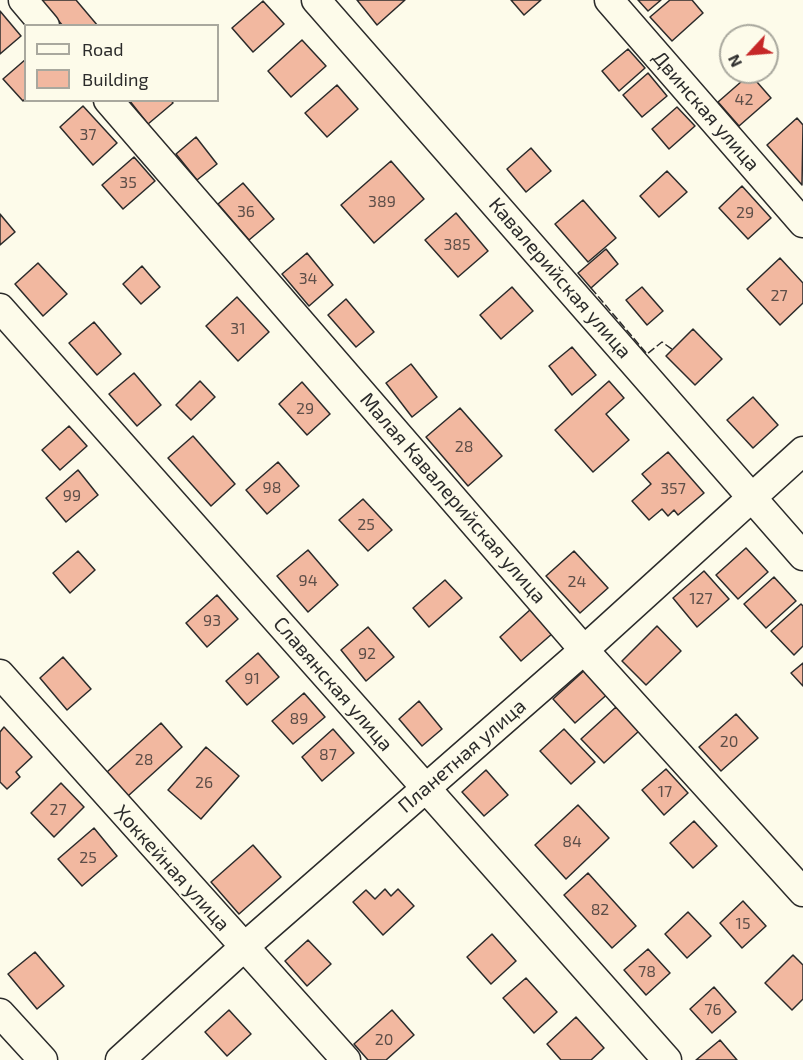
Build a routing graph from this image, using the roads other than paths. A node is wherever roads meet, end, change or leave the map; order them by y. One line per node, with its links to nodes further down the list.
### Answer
1 (23, 0): 4 (street)
2 (316, 0): 9 (street, Кавалерийская улица)
3 (609, 0): 6 (street, Двинская улица)
4 (43, 24)
5 (110, 102): 11 (street, Малая Кавалерийская улица)
6 (803, 223)
7 (0, 308): 13 (street, Славянская улица)
8 (803, 451): 9 (street, Планетная улица)
9 (753, 496): 10 (street, Кавалерийская улица); 11 (street, Планетная улица)
10 (803, 556)
11 (584, 650): 13 (street, Планетная улица); 14 (street, Малая Кавалерийская улица)
12 (0, 674): 15 (street, Хоккейная улица)
13 (424, 788): 15 (street, Планетная улица); 20 (street, Славянская улица)
14 (803, 892)
15 (243, 948): 18 (street, Планетная улица); 19 (street, Хоккейная улица)
16 (0, 1013): 17 (street)
17 (43, 1060)
18 (120, 1060)
19 (346, 1060)
20 (667, 1060)

